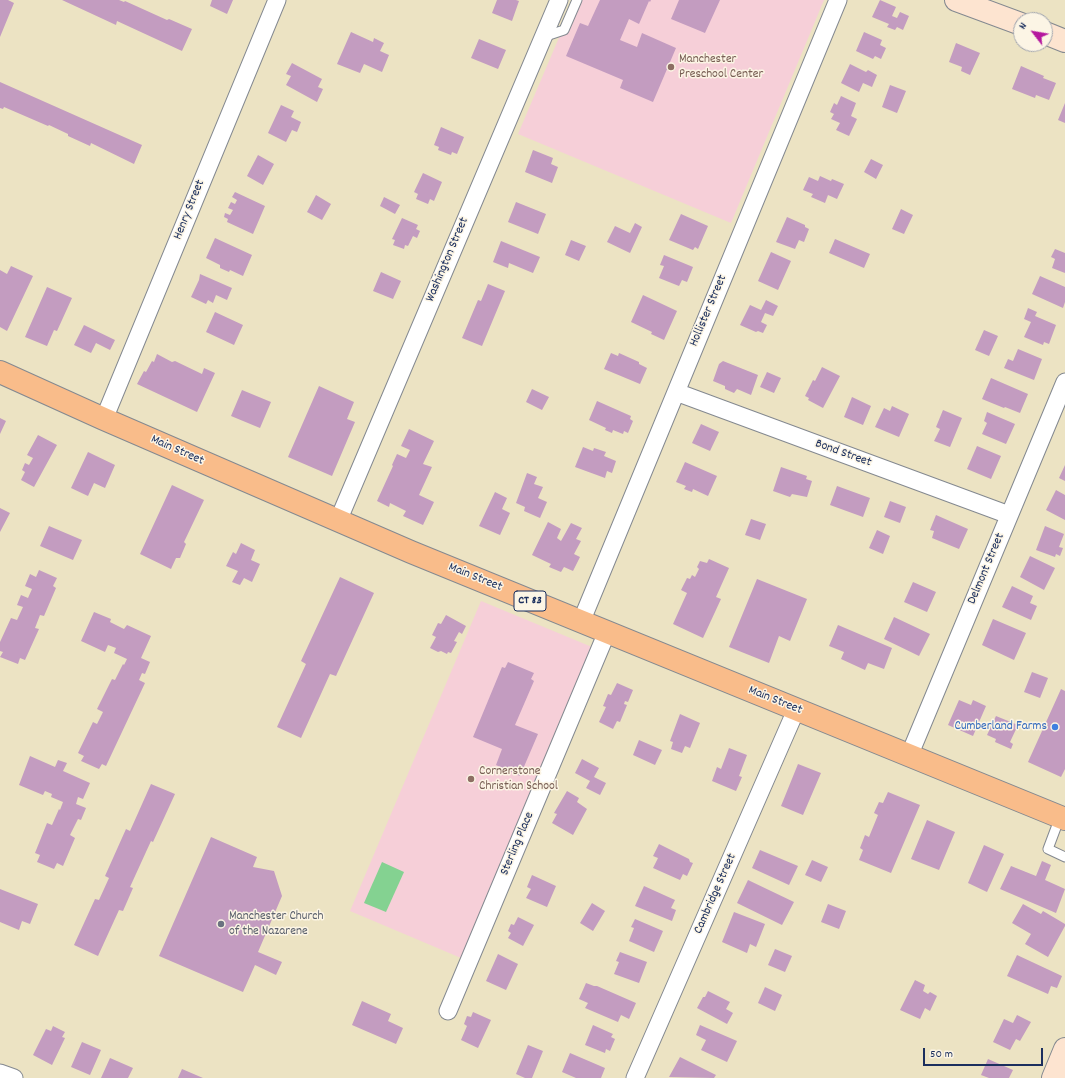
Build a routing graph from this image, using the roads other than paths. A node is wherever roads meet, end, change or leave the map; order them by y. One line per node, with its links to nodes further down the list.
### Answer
1 (277, 0): 13 (street, Henry Street)
2 (559, 0): 7 (street, Washington Street)
3 (577, 0): 7 (lane)
4 (838, 0): 12 (street, Hollister Street)
5 (956, 0): 6 (street)
6 (1013, 21)
7 (543, 37): 15 (street, Washington Street)
8 (1053, 37): 9 (street)
9 (1065, 41)
10 (0, 372): 13 (main road, Main Street / CT 83)
11 (1065, 382): 14 (street, Delmont Street)
12 (676, 392): 14 (street, Bond Street); 16 (street, Hollister Street)
13 (104, 419): 15 (main road, Main Street / CT 83)
14 (1009, 515): 19 (street, Delmont Street)
15 (338, 521): 16 (main road, Main Street / CT 83)
16 (581, 622): 17 (main road, Main Street / CT 83)
17 (607, 632): 18 (main road, Main Street / CT 83); 22 (street, Sterling Place)
18 (796, 710): 19 (main road, Main Street / CT 83); 26 (street, Cambridge Street)
19 (909, 756): 20 (main road, Main Street / CT 83)
20 (1062, 818): 21 (lane)
21 (1065, 857)
22 (448, 1011)
23 (1065, 1050): 27 (street)
24 (0, 1073): 25 (street)
25 (14, 1078)
26 (635, 1078)
27 (1053, 1078)

